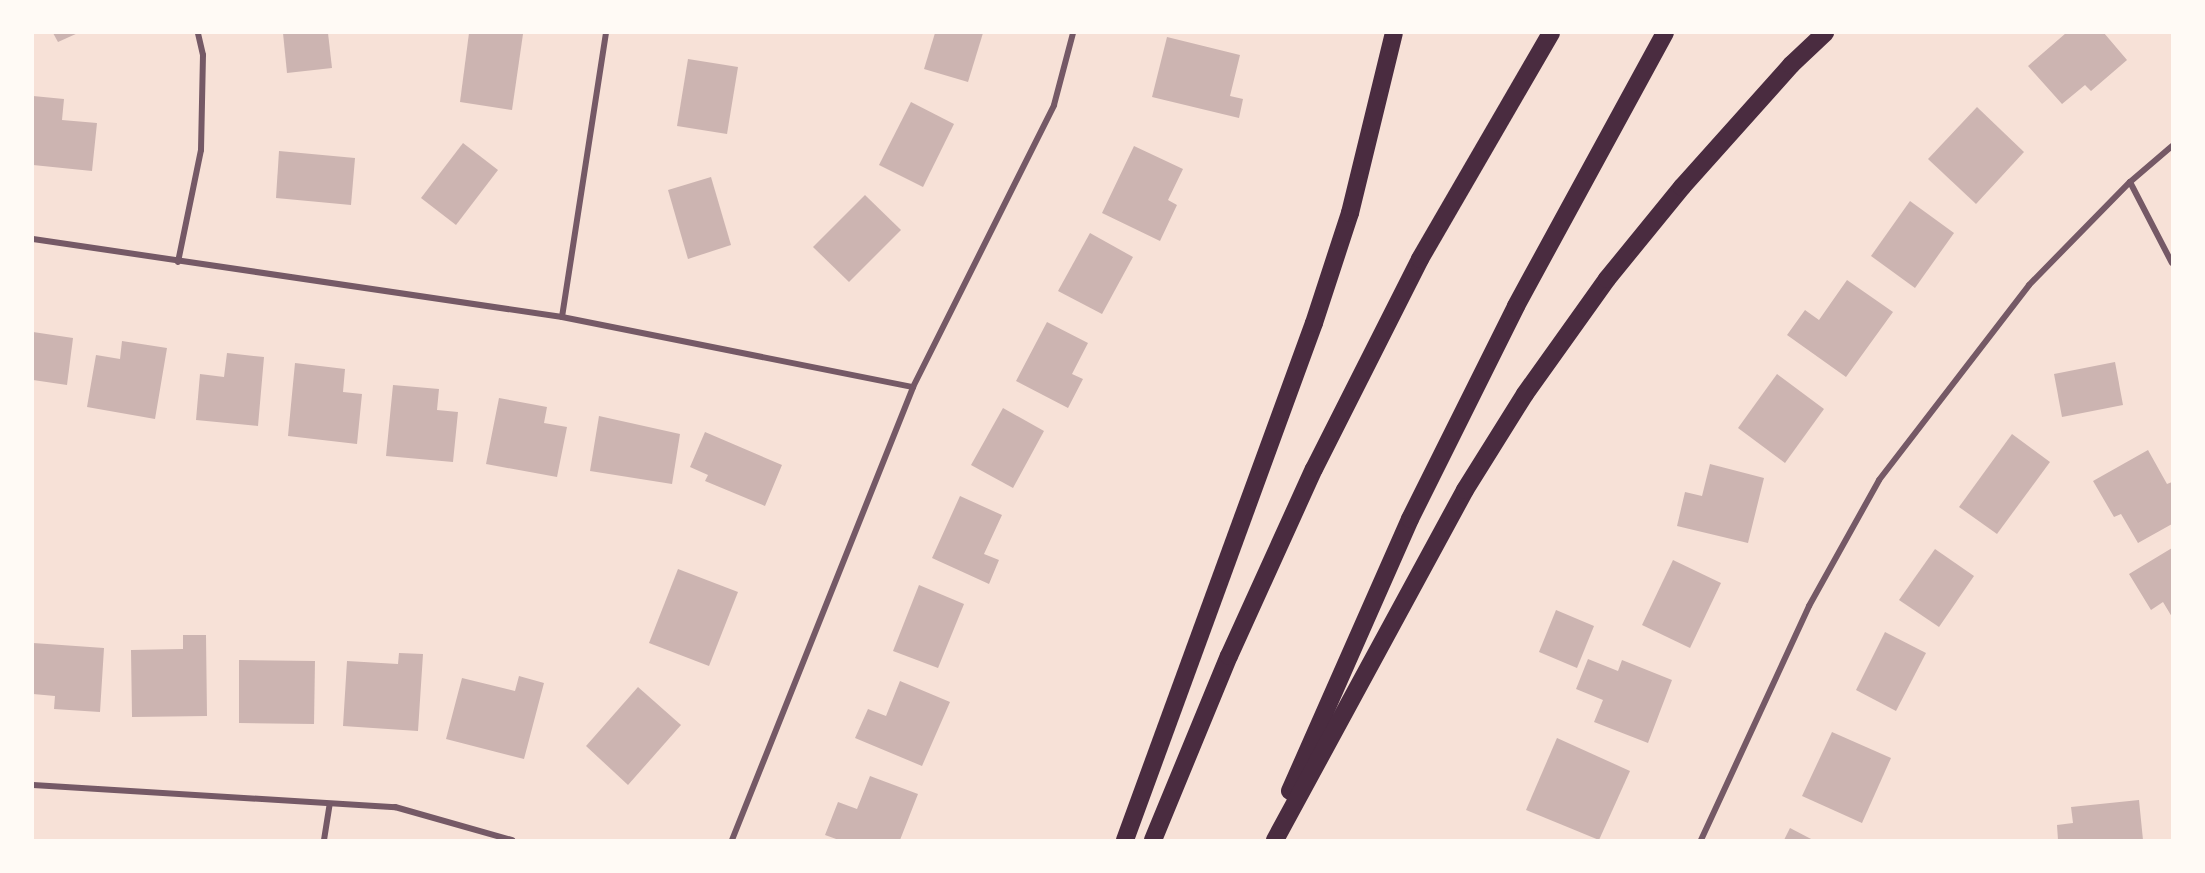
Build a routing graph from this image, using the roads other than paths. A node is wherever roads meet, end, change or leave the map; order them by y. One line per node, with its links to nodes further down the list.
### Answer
1 (198, 33): 11 (street)
2 (606, 33): 13 (street)
3 (1073, 33): 14 (street)
4 (1394, 33): 20 (highway)
5 (1551, 33): 21 (highway)
6 (1665, 33): 22 (highway)
7 (1824, 33): 23 (highway)
8 (2172, 146): 9 (street)
9 (2130, 182): 12 (street); 24 (street)
10 (33, 239): 11 (street)
11 (178, 262): 13 (street)
12 (2172, 263)
13 (562, 317): 14 (street)
14 (913, 387): 19 (street)
15 (33, 785): 16 (street)
16 (330, 804): 17 (street); 18 (street)
17 (324, 840)
18 (512, 840)
19 (732, 840)
20 (1125, 840)
21 (1152, 840)
22 (1270, 840)
23 (1275, 840)
24 (1701, 840)

